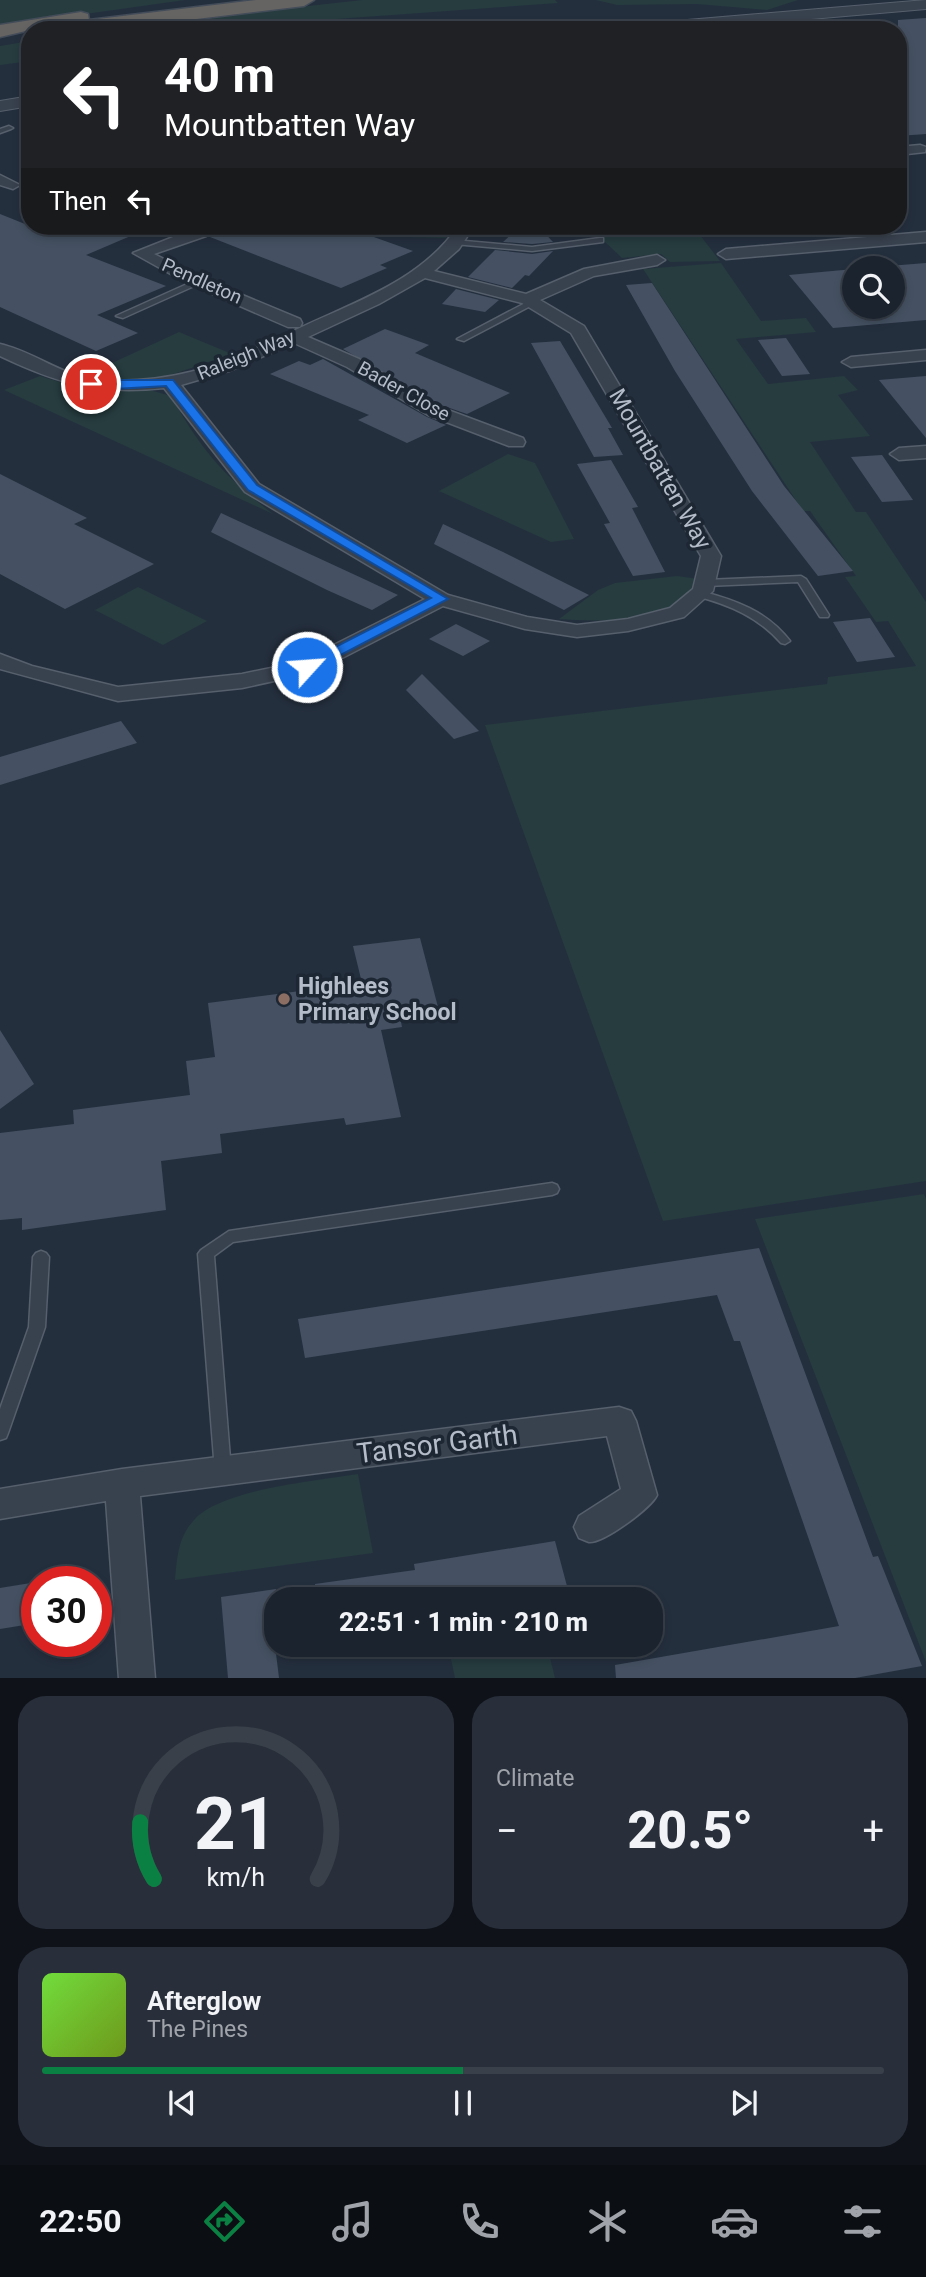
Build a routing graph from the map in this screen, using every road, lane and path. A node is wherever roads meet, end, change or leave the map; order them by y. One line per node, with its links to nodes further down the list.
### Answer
1 (228, 0): 4 (highway)
2 (304, 0): 5 (highway)
3 (926, 4): 6 (street)
4 (74, 21)
5 (130, 21)
6 (757, 21)
7 (21, 28): 8 (highway)
8 (0, 31)
9 (21, 36): 10 (highway)
10 (0, 39)
11 (21, 102): 12 (street)
12 (0, 106)
13 (9, 128): 14 (lane)
14 (0, 131)
15 (920, 149): 16 (street)
16 (907, 150)
17 (195, 235): 25 (street, Pendleton)
18 (459, 235): 21 (street, Raleigh Way)
19 (926, 237): 22 (street)
20 (600, 240): 21 (lane)
21 (454, 242): 24 (street, Raleigh Way)
22 (726, 254)
23 (657, 260): 26 (street)
24 (422, 273): 26 (street, Mountbatten Way); 28 (street, Raleigh Way)
25 (199, 282): 27 (lane); 28 (street, Pendleton)
26 (531, 301): 29 (lane); 37 (street, Mountbatten Way)
27 (120, 316)
28 (294, 330): 33 (street, Raleigh Way); 34 (street, Bader Close)
29 (461, 339)
30 (0, 349): 33 (street, Raleigh Way)
31 (926, 355): 32 (street)
32 (851, 362)
33 (169, 382): 38 (street)
34 (516, 442)
35 (926, 452): 36 (street)
36 (899, 454)
37 (703, 588): 38 (street); 39 (lane); 40 (lane)
38 (441, 599): 42 (street)
39 (824, 615)
40 (785, 640)
41 (0, 661): 42 (street)
42 (24, 671): 43 (street)
43 (0, 682)
44 (552, 1189): 47 (lane)
45 (41, 1257): 46 (lane)
46 (0, 1433)
47 (223, 1471): 48 (street, Tansor Garth); 50 (street, Tansor Garth)
48 (122, 1484): 49 (street, Tansor Garth); 51 (street)
49 (0, 1504)
50 (591, 1527)
51 (137, 1678)

